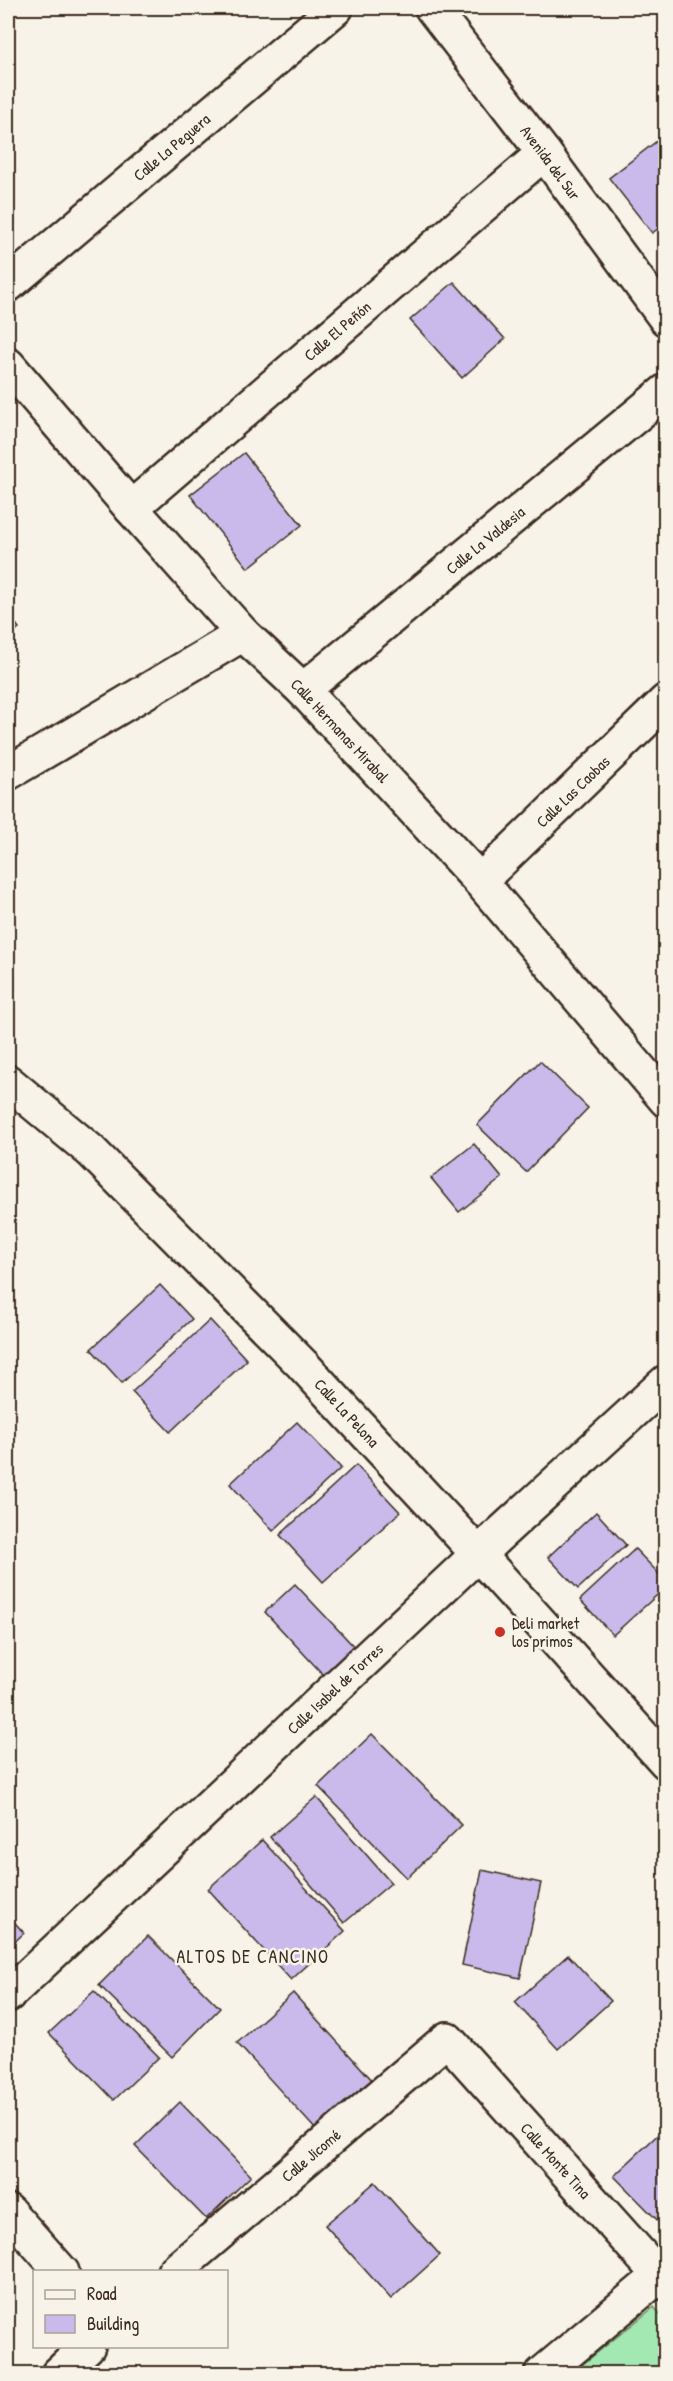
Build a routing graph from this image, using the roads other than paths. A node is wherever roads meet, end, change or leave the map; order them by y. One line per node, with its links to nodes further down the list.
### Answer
1 (336, 8): 4 (street, Calle La Peguera)
2 (432, 8): 3 (street, Avenida del Sur)
3 (544, 153): 5 (street, Avenida del Sur); 8 (street, Calle El Peñón)
4 (8, 285)
5 (666, 319)
6 (8, 365): 8 (street, Calle Hermanas Mirabal)
7 (666, 391): 10 (street, Calle La Valdesia)
8 (130, 508): 9 (street, Calle Hermanas Mirabal)
9 (243, 634): 10 (street, Calle Hermanas Mirabal); 12 (street)
10 (303, 690): 13 (street, Calle Hermanas Mirabal)
11 (666, 701): 13 (street, Calle Las Caobas)
12 (8, 773)
13 (480, 881): 14 (street, Calle Hermanas Mirabal)
14 (659, 1081)
15 (8, 1082): 17 (street, Calle La Pelona)
16 (666, 1382): 17 (street, Calle Isabel de Torres)
17 (478, 1554): 18 (street, Calle La Pelona); 19 (street, Calle Isabel de Torres)
18 (666, 1762)
19 (8, 1995)
20 (447, 2039): 23 (street, Calle Jicomé); 24 (street, Calle Monte Tina)
21 (8, 2211): 22 (street)
22 (61, 2270)
23 (175, 2270)
24 (663, 2276): 27 (street)
25 (86, 2348): 26 (street)
26 (58, 2373)
27 (542, 2373)

